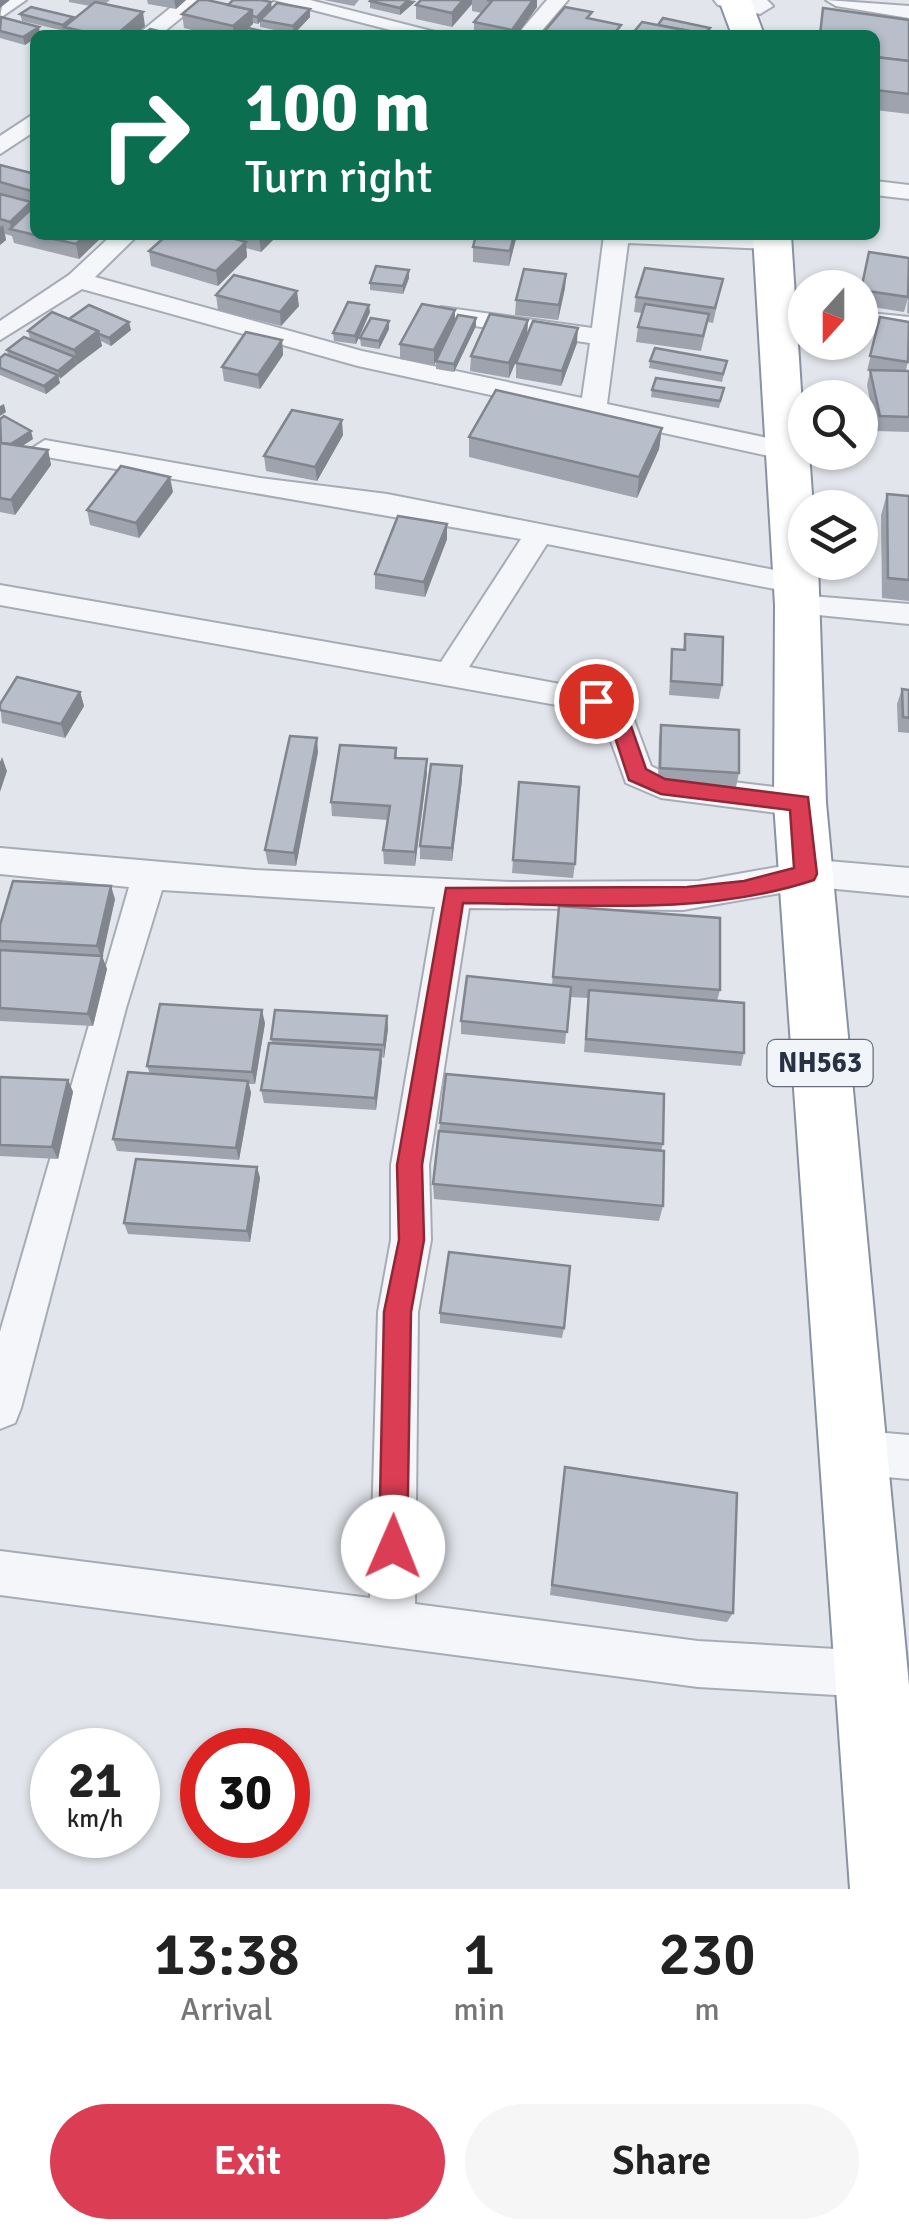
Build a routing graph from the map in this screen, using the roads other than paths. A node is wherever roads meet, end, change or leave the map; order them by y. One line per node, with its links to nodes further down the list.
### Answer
1 (16, 0): 7 (street)
2 (193, 0): 10 (street)
3 (284, 0): 9 (street)
4 (371, 0): 9 (street)
5 (558, 0): 13 (street)
6 (836, 0): 8 (street)
7 (0, 12)
8 (909, 12)
9 (352, 16): 11 (street); 12 (street)
10 (154, 30)
11 (338, 30)
12 (415, 30)
13 (531, 30)
14 (30, 124): 15 (street)
15 (0, 147)
16 (880, 189): 17 (street)
17 (909, 192)
18 (121, 240): 21 (street)
19 (615, 240): 27 (street)
20 (773, 240): 22 (highway, NH563)
21 (78, 280): 26 (street); 29 (street)
22 (788, 298)
23 (441, 314): 27 (street)
24 (878, 322): 25 (street)
25 (909, 325)
26 (0, 332)
27 (603, 337): 29 (street)
28 (790, 360): 31 (highway, NH563)
29 (592, 411): 31 (street)
30 (45, 449): 32 (street)
31 (787, 451): 33 (highway, NH563)
32 (540, 533): 33 (street); 36 (street)
33 (796, 594): 35 (street); 37 (highway, NH563)
34 (0, 595): 36 (street)
35 (909, 614)
36 (448, 674): 37 (street)
37 (800, 803): 39 (highway, NH563)
38 (0, 860): 40 (street)
39 (806, 874): 41 (street); 42 (street); 44 (highway, NH563)
40 (149, 876): 42 (street); 43 (street)
41 (909, 882)
42 (454, 894): 47 (street)
43 (0, 1408)
44 (851, 1452): 45 (street); 48 (highway, NH563)
45 (909, 1457)
46 (0, 1573): 47 (street)
47 (392, 1622): 48 (street)
48 (870, 1674): 49 (highway, NH563)
49 (889, 1889)

